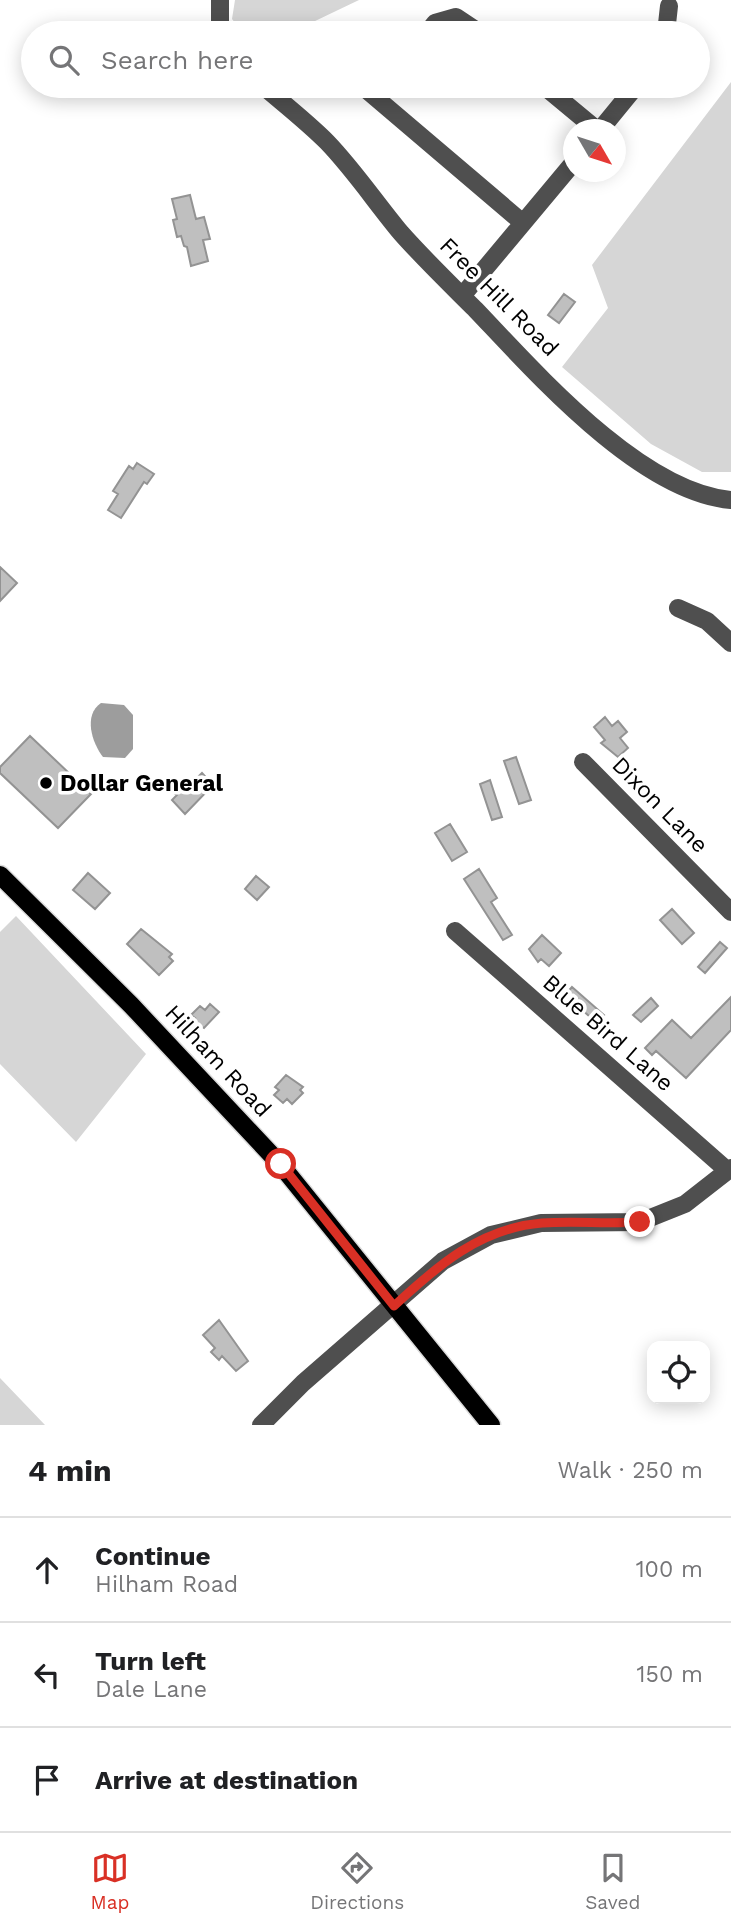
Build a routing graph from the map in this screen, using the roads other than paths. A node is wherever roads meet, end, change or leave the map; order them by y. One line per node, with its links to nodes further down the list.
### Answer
1 (220, 0): 3 (street)
2 (669, 6): 6 (street)
3 (220, 21)
4 (442, 21): 5 (street)
5 (462, 21)
6 (667, 21)
7 (278, 98): 15 (street, Free Hill Road)
8 (388, 98): 14 (street)
9 (559, 98): 11 (street)
10 (626, 98): 12 (street)
11 (585, 119)
12 (608, 119)
13 (563, 174): 14 (street)
14 (523, 223): 15 (street)
15 (462, 296): 16 (street, Free Hill Road)
16 (731, 500)
17 (678, 608): 18 (street)
18 (731, 643)
19 (583, 762): 21 (street, Dixon Lane)
20 (0, 875): 24 (main road, Hilham Road)
21 (731, 912)
22 (455, 931): 23 (street, Blue Bird Lane)
23 (729, 1170): 24 (street)
24 (394, 1306): 25 (street); 26 (main road, Hilham Road)
25 (261, 1425)
26 (491, 1425)

